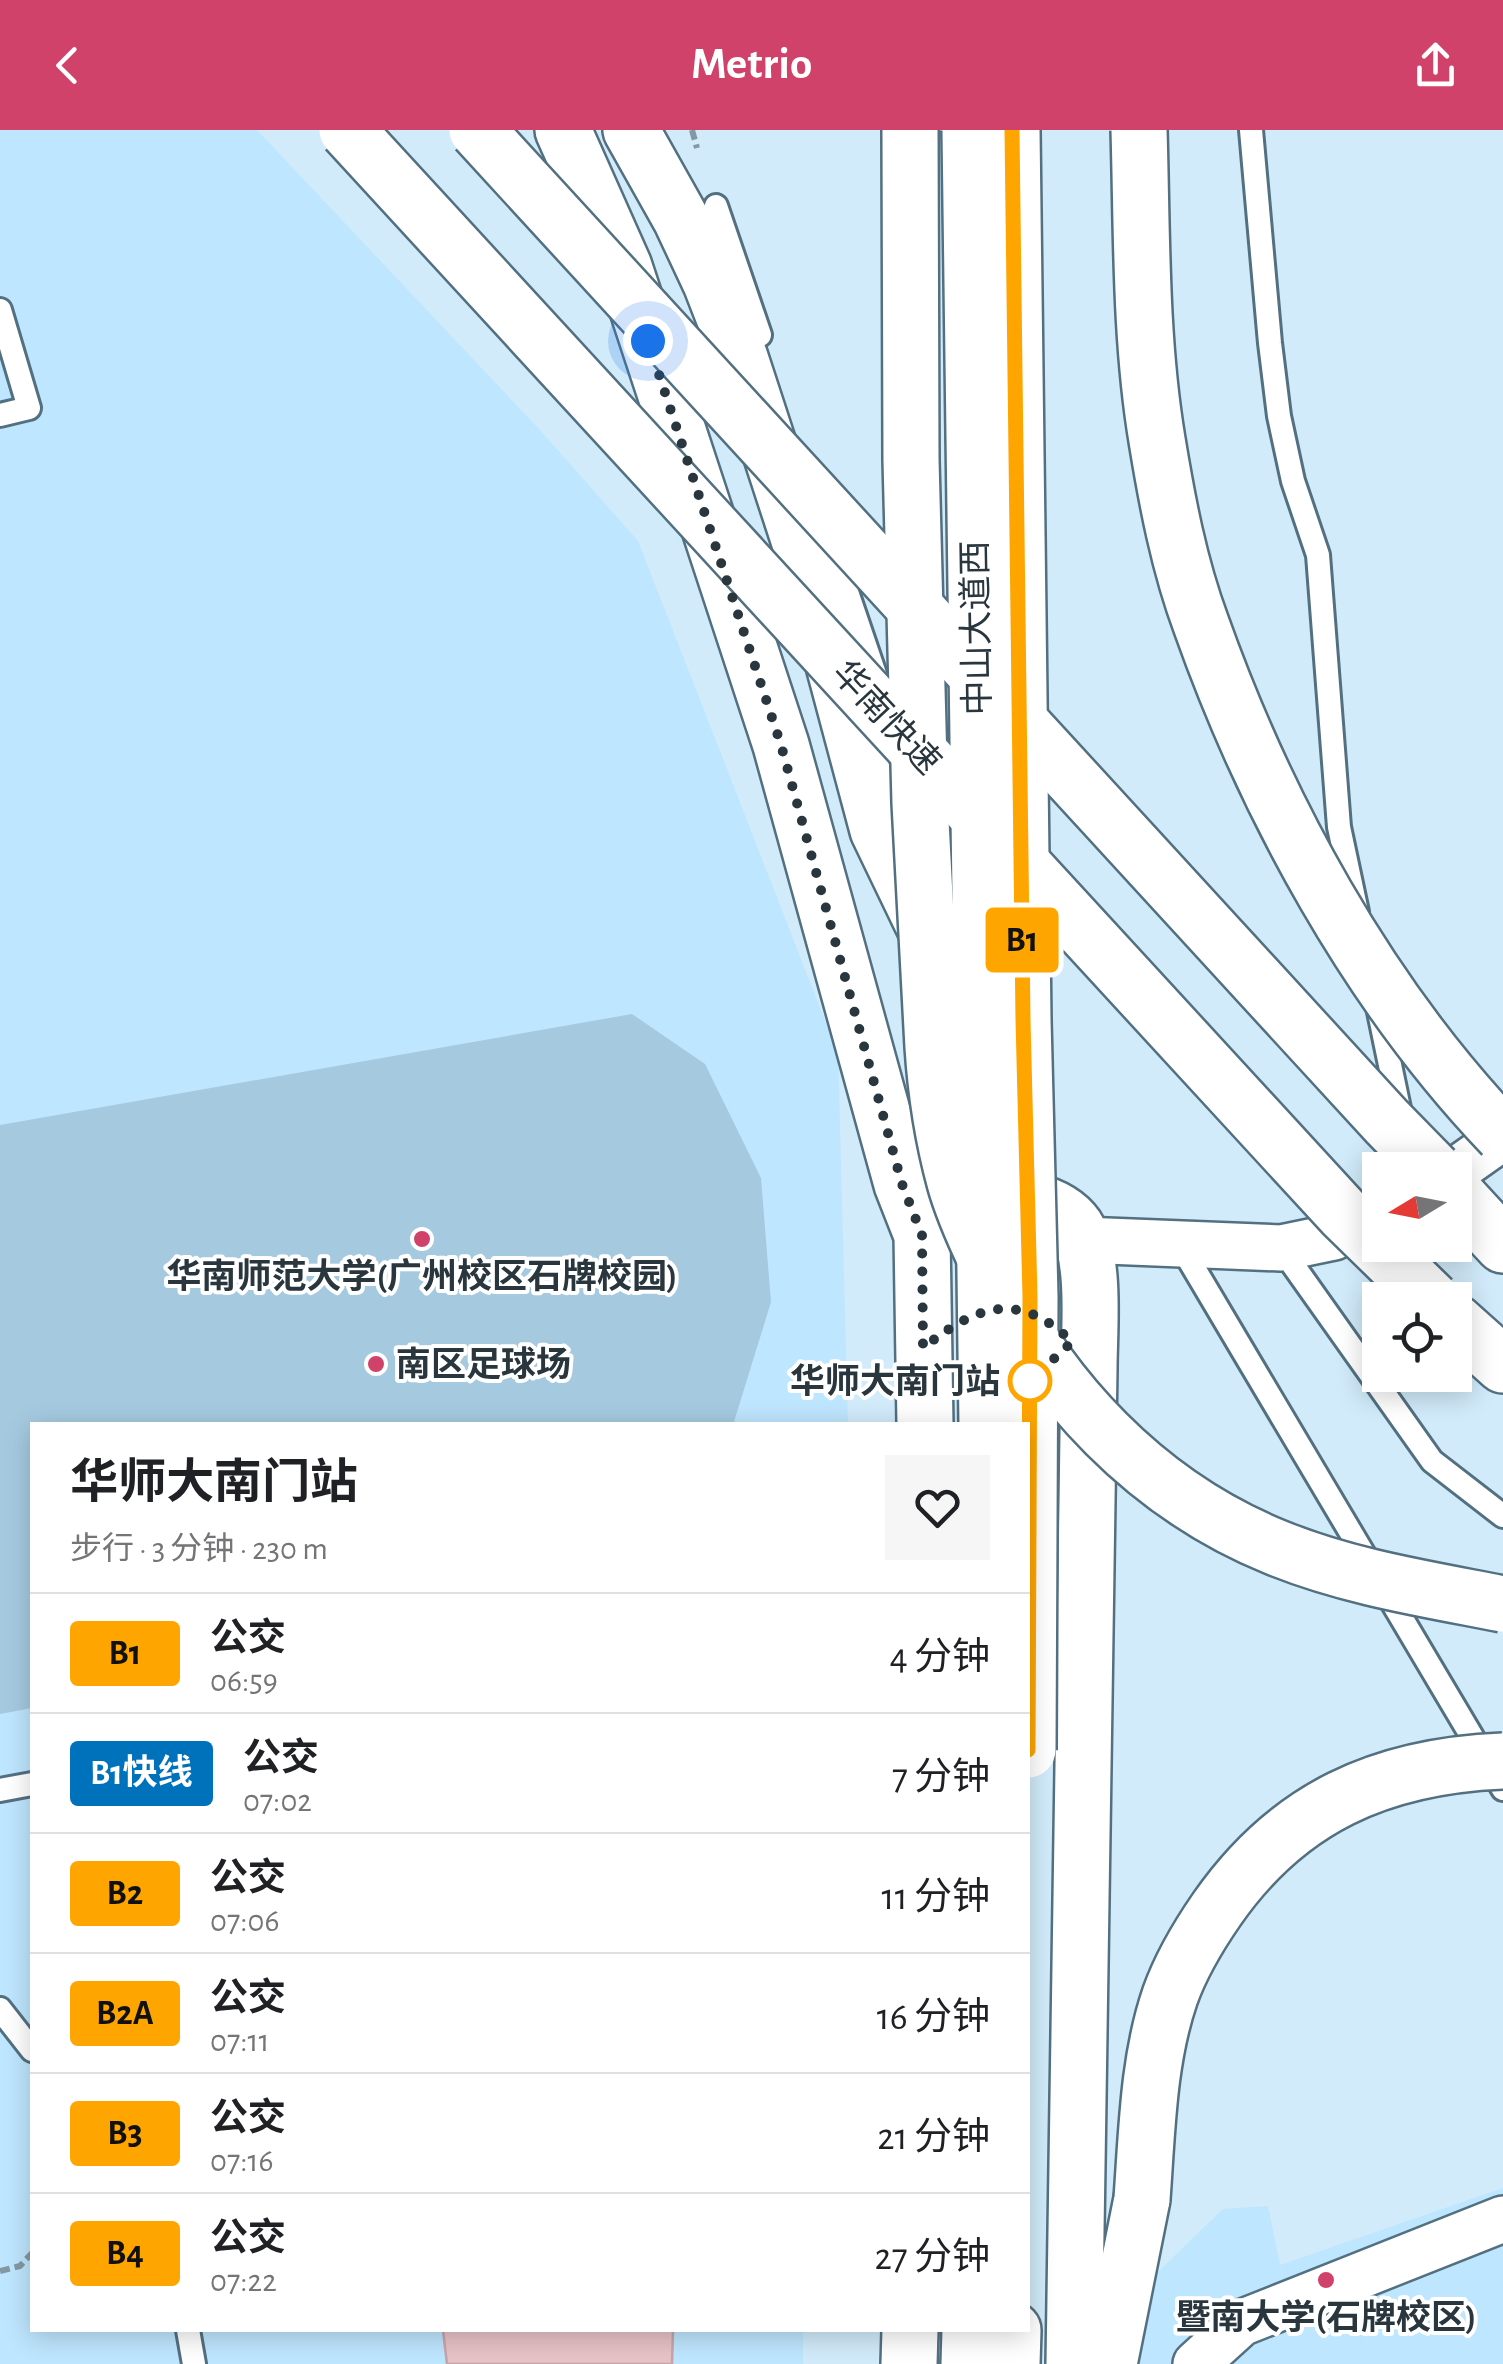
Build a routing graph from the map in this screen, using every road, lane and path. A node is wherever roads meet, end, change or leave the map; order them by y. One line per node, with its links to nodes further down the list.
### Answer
1 (347, 130): 28 (main road, 华南快速, bridge)
2 (477, 130): 19 (main road, bridge)
3 (564, 130): 24 (main road)
4 (631, 130): 22 (main road)
5 (910, 130): 37 (main road, bridge)
6 (970, 130): 34 (main road, 中山大道西, bridge)
7 (1012, 130): 35 (main road, 中山大道西, bridge)
8 (1139, 130): 17 (main road, bridge)
9 (1252, 130): 18 (lane)
10 (716, 206): 12 (lane)
11 (0, 310): 13 (lane)
12 (766, 355)
13 (0, 415)
14 (798, 448): 15 (lane)
15 (944, 876)
16 (956, 913): 22 (lane)
17 (1503, 1136): 20 (street)
18 (1408, 1152)
19 (1417, 1152)
20 (1472, 1159)
21 (1472, 1211): 26 (main road)
22 (1053, 1216): 24 (main road); 25 (street); 32 (main road)
23 (1362, 1224): 27 (street)
24 (922, 1235): 30 (main road)
25 (1179, 1243): 27 (street); 40 (lane)
26 (1503, 1245)
27 (1281, 1248): 36 (lane)
28 (1414, 1282)
29 (1472, 1337): 31 (main road)
30 (923, 1348): 32 (main road); 33 (main road)
31 (1503, 1365)
32 (1089, 1368): 55 (main road)
33 (925, 1422)
34 (987, 1422)
35 (1029, 1422)
36 (1503, 1516)
37 (1503, 1604)
38 (1503, 1761): 56 (main road, bridge)
39 (30, 1784): 41 (lane)
40 (1503, 1789)
41 (0, 1790)
42 (0, 2008): 43 (lane)
43 (30, 2047)
44 (1503, 2219): 57 (street)
45 (30, 2255): 46 (path)
46 (0, 2271)
47 (188, 2332): 51 (lane)
48 (910, 2332): 52 (main road)
49 (970, 2332): 53 (main road)
50 (1013, 2332): 54 (main road)
51 (194, 2364)
52 (909, 2364)
53 (969, 2364)
54 (1012, 2364)
55 (1074, 2364)
56 (1110, 2364)
57 (1196, 2364)

